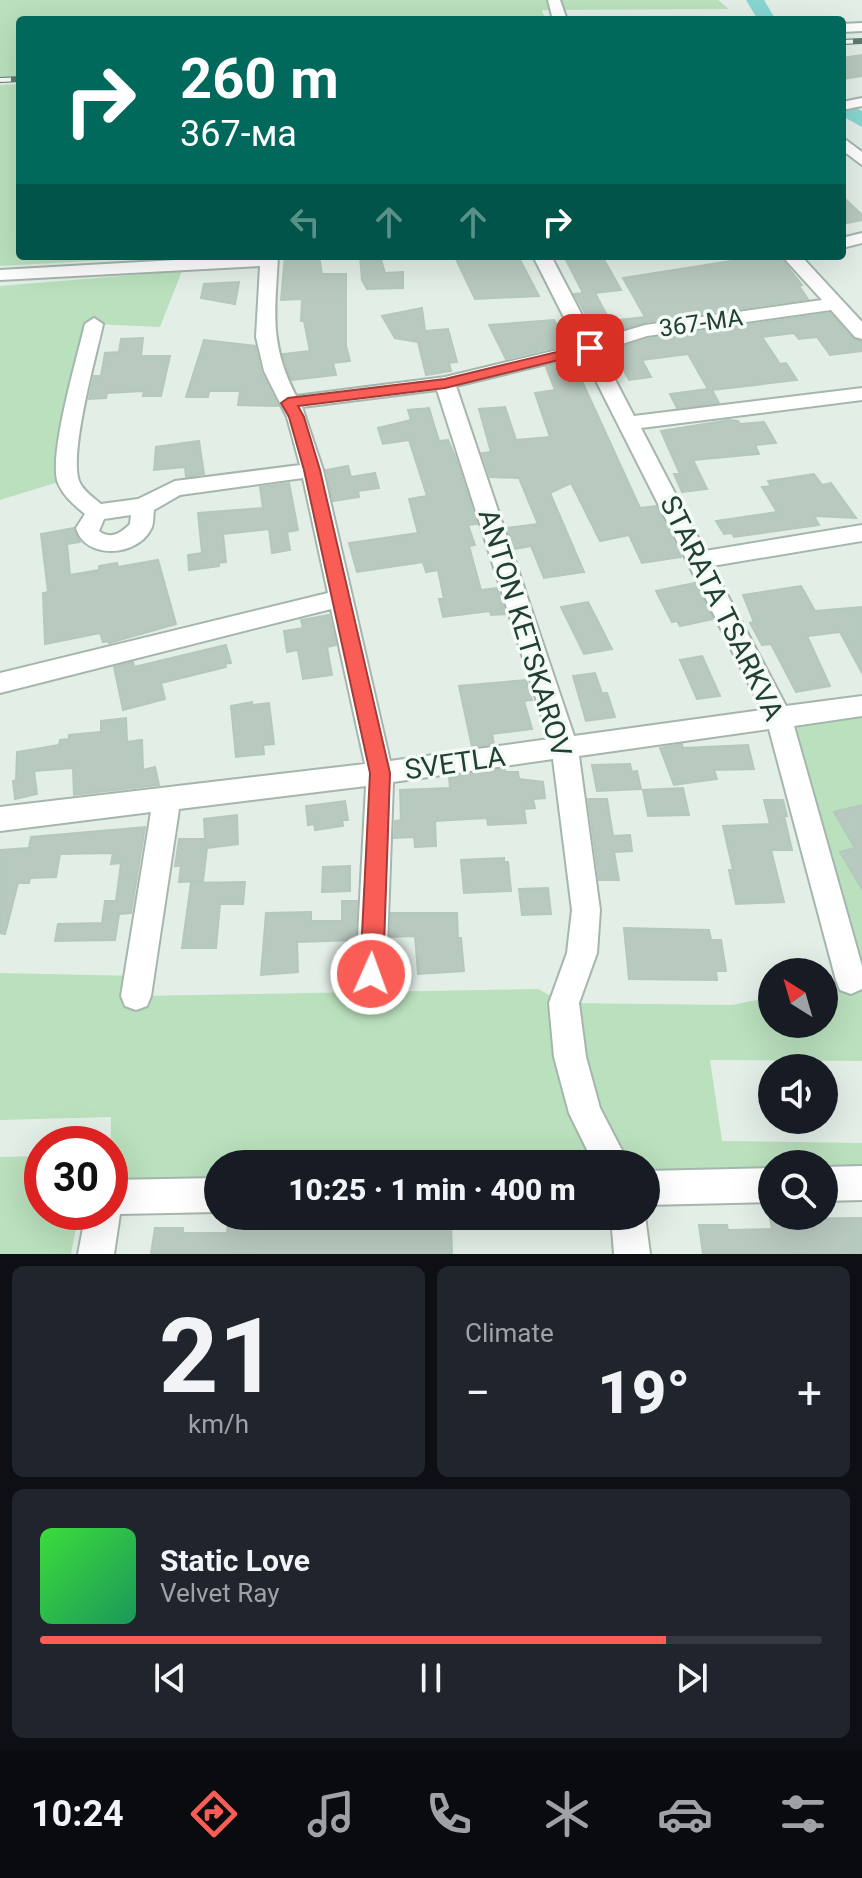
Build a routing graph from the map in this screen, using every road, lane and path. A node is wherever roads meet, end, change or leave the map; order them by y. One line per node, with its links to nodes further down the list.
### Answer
1 (846, 146): 2 (street)
2 (862, 160)
3 (237, 260): 7 (street)
4 (269, 260): 14 (street)
5 (544, 260): 11 (street, STARATA TSARKVA)
6 (794, 260): 8 (street)
7 (0, 275)
8 (833, 304): 10 (street); 11 (street, 367-МА)
9 (94, 324): 18 (street)
10 (862, 333)
11 (590, 348): 12 (street, 367-МА); 15 (street, STARATA TSARKVA)
12 (445, 383): 14 (street, 367-МА); 25 (street, ANTON KETSKAROV)
13 (862, 394): 15 (street)
14 (288, 403): 16 (street)
15 (630, 423): 20 (street, STARATA TSARKVA)
16 (312, 470): 17 (street); 21 (street)
17 (143, 506): 18 (street); 18 (street)
18 (97, 512)
19 (862, 533): 20 (street)
20 (698, 560): 24 (street, STARATA TSARKVA)
21 (339, 599): 22 (street); 26 (street)
22 (0, 683)
23 (862, 706): 24 (street, SVETLA)
24 (779, 718): 25 (street, SVETLA); 30 (street, STARATA TSARKVA)
25 (565, 748): 26 (street, SVETLA); 32 (street, ANTON KETSKAROV)
26 (380, 773): 27 (street, SVETLA); 29 (street)
27 (167, 798): 28 (street, SVETLA); 31 (street)
28 (0, 819)
29 (371, 974)
30 (851, 980)
31 (136, 996)
32 (605, 1150)
33 (862, 1183): 34 (street)
34 (838, 1184)
35 (758, 1185): 36 (street)
36 (660, 1188)
37 (204, 1195): 38 (street)
38 (128, 1197)
39 (100, 1230): 41 (street)
40 (629, 1230): 42 (street)
41 (96, 1254)
42 (632, 1254)

